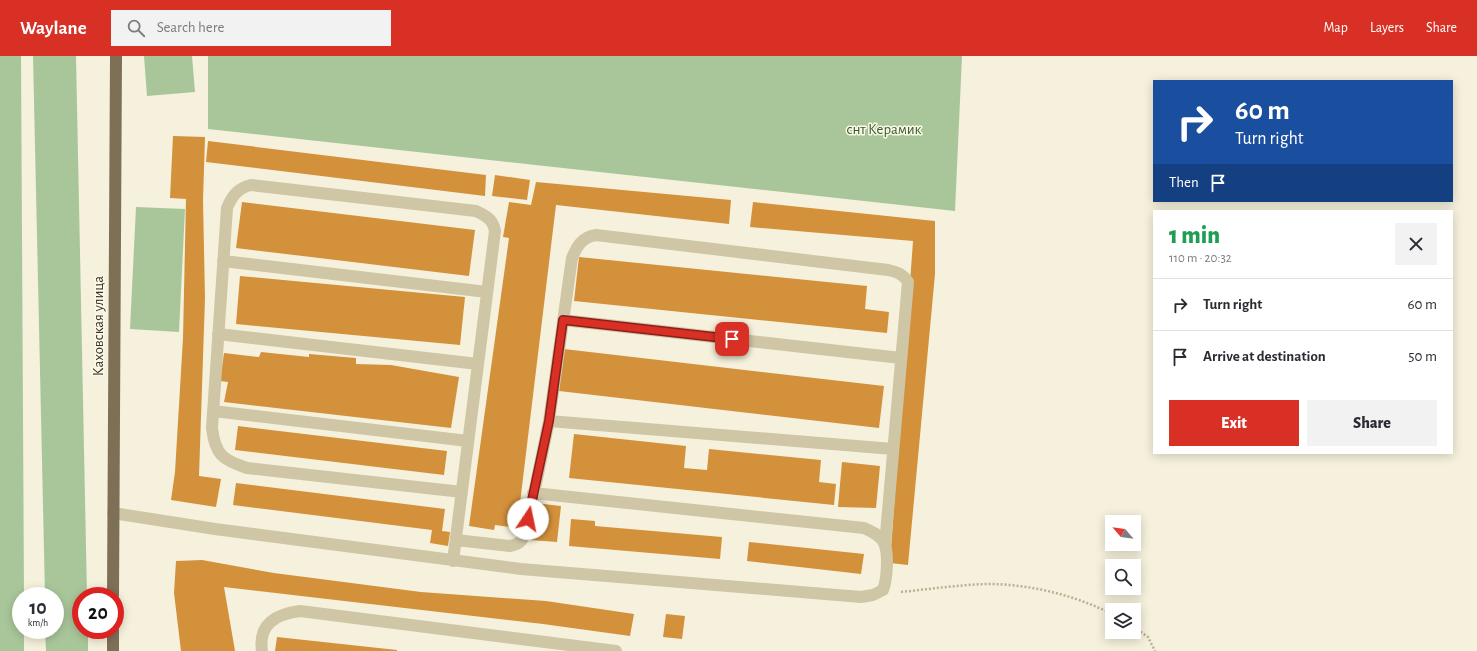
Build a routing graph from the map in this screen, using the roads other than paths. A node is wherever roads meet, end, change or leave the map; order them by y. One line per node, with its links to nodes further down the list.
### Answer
1 (116, 56): 14 (main road, Каховская улица)
2 (223, 261): 3 (lane); 3 (lane); 5 (lane)
3 (487, 292): 7 (lane)
4 (563, 320): 6 (lane); 6 (lane); 9 (lane)
5 (218, 334): 7 (lane); 8 (lane)
6 (901, 358): 11 (lane)
7 (478, 364): 10 (lane)
8 (213, 412): 10 (lane); 12 (lane)
9 (549, 421): 11 (lane); 13 (lane)
10 (468, 441): 12 (lane)
11 (893, 449): 16 (lane)
12 (462, 492): 15 (lane)
13 (534, 493): 15 (lane); 16 (lane)
14 (113, 513): 17 (lane); 18 (main road, Каховская улица)
15 (456, 540): 17 (lane)
16 (885, 544): 17 (lane)
17 (453, 561)
18 (113, 587)
19 (113, 639): 20 (main road)
20 (113, 651)
21 (262, 651): 22 (lane)
22 (616, 651)

